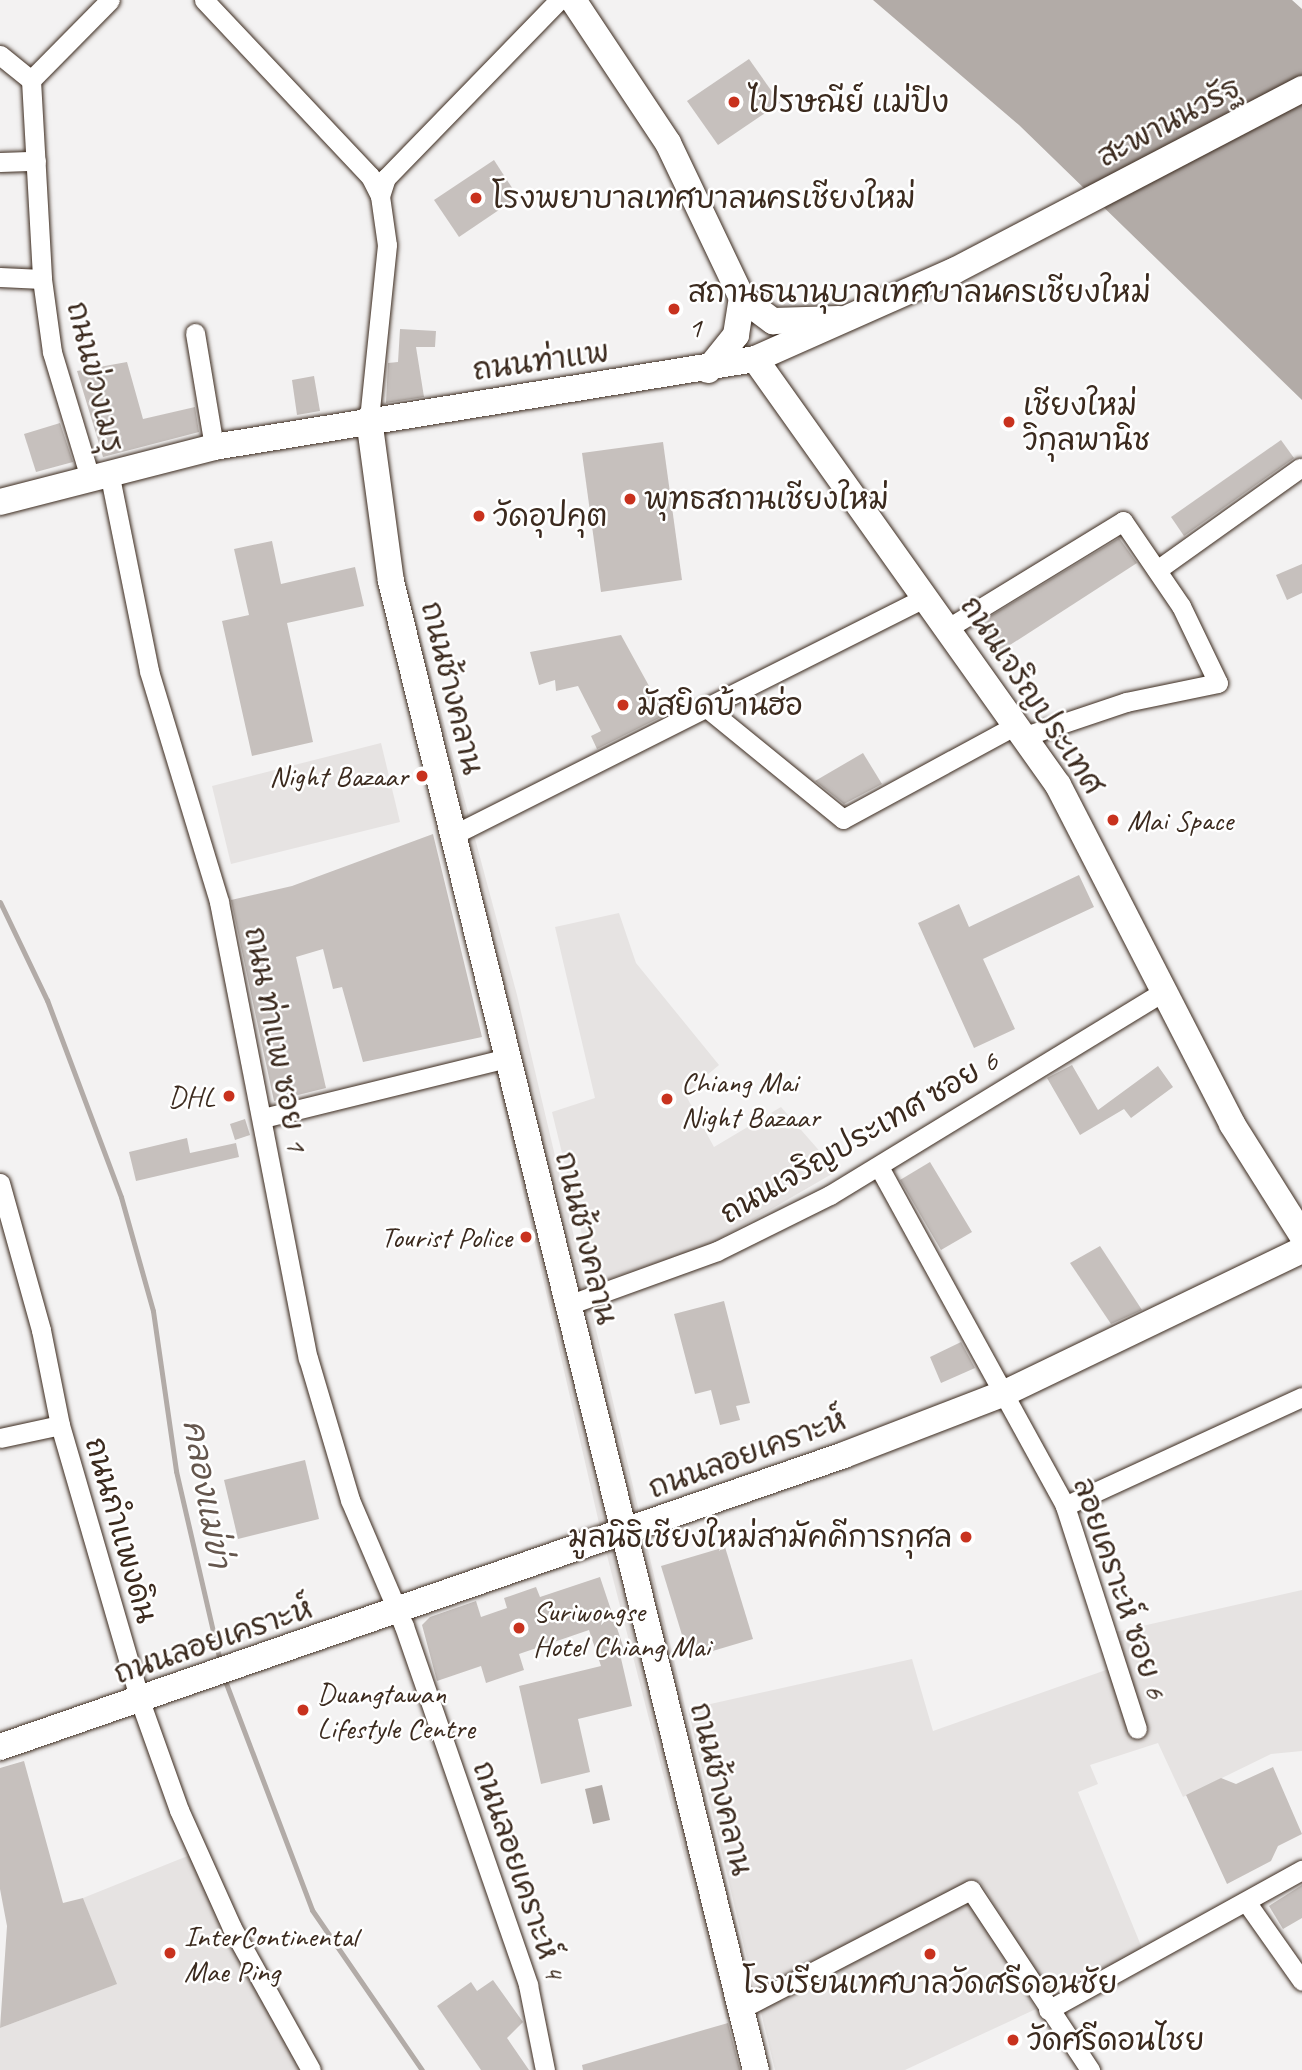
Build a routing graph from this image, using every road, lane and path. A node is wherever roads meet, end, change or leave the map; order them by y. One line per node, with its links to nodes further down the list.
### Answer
1 (110, 0): 6 (street)
2 (204, 0): 10 (street)
3 (559, 0): 10 (street)
4 (573, 0): 14 (street)
5 (0, 55): 6 (street)
6 (32, 80): 8 (street, ถนนข่วงเมรุ)
7 (1302, 89): 11 (street, สะพานนวรัฐ)
8 (36, 161): 9 (street); 13 (street, ถนนข่วงเมรุ)
9 (0, 162)
10 (379, 183): 19 (street)
11 (1066, 213): 15 (street, ถนนท่าแพ)
12 (0, 277): 13 (street)
13 (42, 279): 22 (street, ถนนข่วงเมรุ)
14 (742, 298): 15 (street); 18 (street)
15 (851, 318): 17 (street, ถนนท่าแพ)
16 (195, 333): 20 (street)
17 (755, 359): 18 (street, ถนนท่าแพ); 25 (street, ถนนเจริญประเทศ)
18 (708, 370): 19 (street, ถนนท่าแพ)
19 (369, 419): 20 (street, ถนนท่าแพ); 29 (street, ถนนช้างคลาน)
20 (214, 447): 22 (street, ถนนท่าแพ)
21 (1300, 468): 24 (street)
22 (100, 475): 23 (street, ถนนท่าแพ); 32 (street, ถนน ท่าแพ ซอย 1)
23 (0, 502)
24 (1157, 570): 26 (street); 28 (street)
25 (926, 597): 26 (street, ถนนเจริญประเทศ); 27 (street)
26 (948, 628): 28 (street, ถนนเจริญประเทศ)
27 (708, 709): 28 (street); 29 (street)
28 (1021, 730): 30 (street, ถนนเจริญประเทศ)
29 (453, 835): 31 (street, ถนนช้างคลาน)
30 (1166, 990): 33 (street, ถนนเจริญประเทศ ซอย 6); 35 (street, ถนนเจริญประเทศ)
31 (508, 1058): 32 (street); 37 (street, ถนนช้างคลาน)
32 (262, 1118): 44 (street, ถนน ท่าแพ ซอย 1)
33 (879, 1167): 37 (street, ถนนเจริญประเทศ ซอย 6); 38 (street, ลอยเคราะห์ ซอย 6)
34 (0, 1183): 40 (street, ถนนกำแพงดิน)
35 (1302, 1235)
36 (1302, 1250): 38 (street, ถนนลอยเคราะห์)
37 (568, 1305): 43 (street, ถนนช้างคลาน)
38 (1007, 1392): 42 (street, ลอยเคราะห์ ซอย 6); 43 (street, ถนนลอยเคราะห์)
39 (1302, 1397): 42 (street)
40 (60, 1425): 41 (street); 45 (street, ถนนกำแพงดิน)
41 (0, 1438)
42 (1065, 1506): 46 (street, ลอยเคราะห์ ซอย 6)
43 (624, 1534): 44 (street, ถนนลอยเคราะห์); 51 (street, ถนนช้างคลาน)
44 (399, 1612): 45 (street, ถนนลอยเคราะห์); 54 (street, ถนนลอยเคราะห์ 4)
45 (140, 1701): 47 (street, ถนนลอยเคราะห์); 53 (street, ถนนกำแพงดิน)
46 (1137, 1729)
47 (0, 1747)
48 (1302, 1870): 49 (street)
49 (1247, 1903): 50 (street); 52 (street)
50 (1302, 1980)
51 (741, 2009): 52 (street); 55 (street, ถนนช้างคลาน)
52 (1048, 2010): 56 (street)
53 (311, 2070)
54 (545, 2070)
55 (756, 2070)
56 (1090, 2070)

